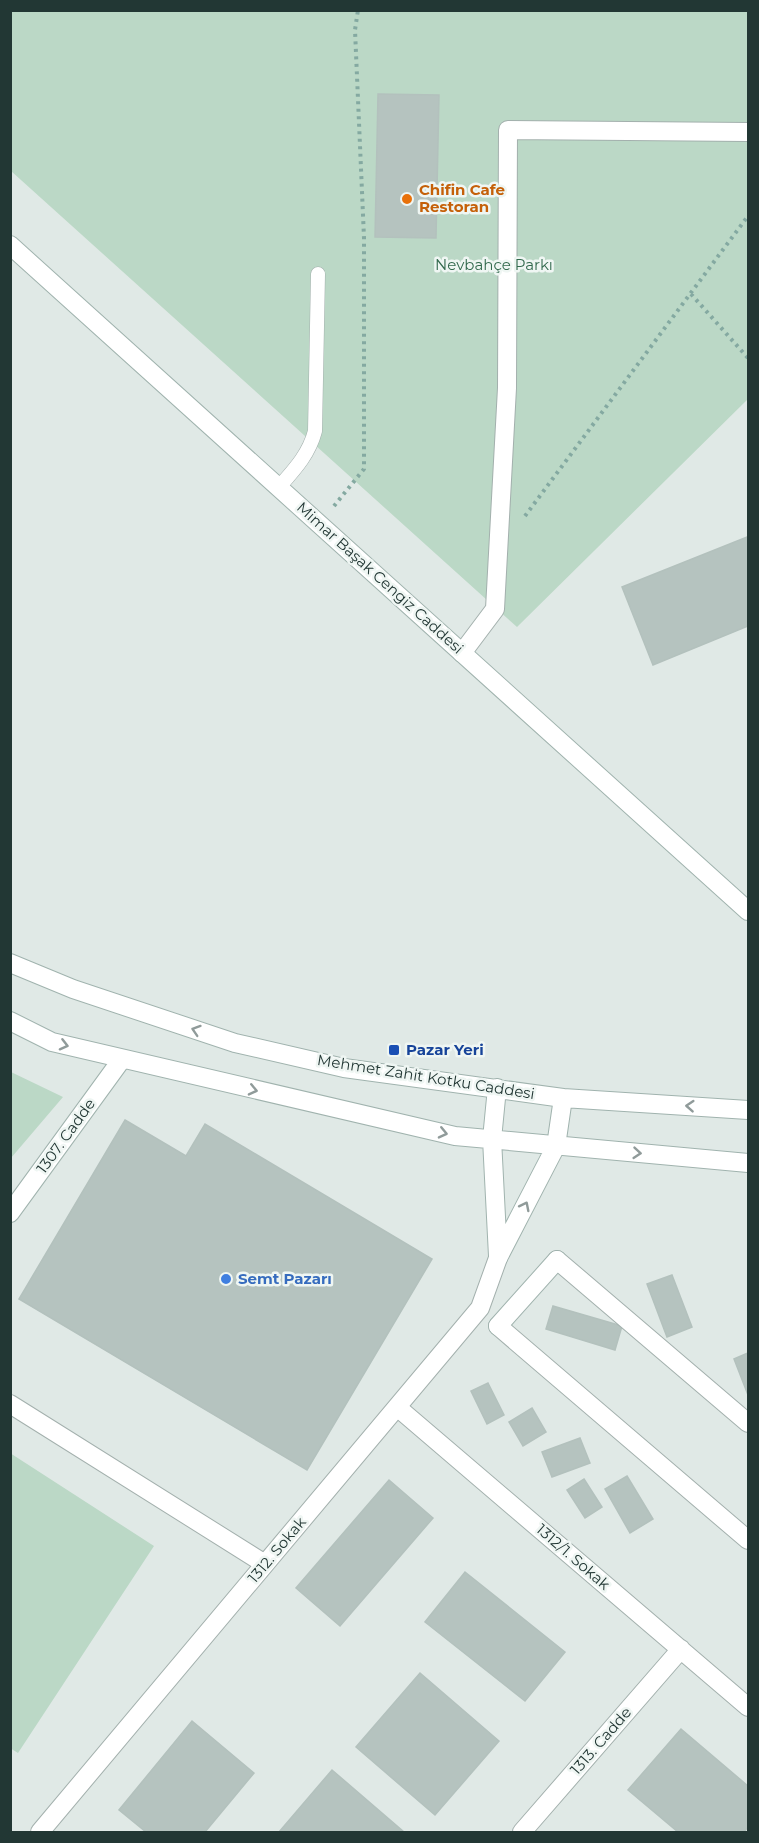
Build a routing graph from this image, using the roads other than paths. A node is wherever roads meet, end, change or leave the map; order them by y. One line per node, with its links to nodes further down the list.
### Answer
1 (748, 132): 5 (street)
2 (10, 245): 4 (street, Mimar Başak Cengiz Caddesi)
3 (318, 274): 4 (lane)
4 (279, 487): 5 (street, Mimar Başak Cengiz Caddesi)
5 (462, 653): 6 (street, Mimar Başak Cengiz Caddesi)
6 (748, 911)
7 (10, 963): 10 (street, Mehmet Zahit Kotku Caddesi, one-way to 7)
8 (10, 1021): 9 (street, one-way to 9)
9 (122, 1059): 13 (street, one-way to 13); 16 (street, 1307. Cadde)
10 (496, 1088): 11 (street, Mehmet Zahit Kotku Caddesi); 13 (street)
11 (563, 1098): 12 (street, Mehmet Zahit Kotku Caddesi, one-way to 11); 14 (street, 1312. Sokak)
12 (748, 1110)
13 (492, 1139): 14 (street); 17 (street)
14 (556, 1146): 15 (street, one-way to 15); 17 (street, 1312. Sokak, one-way to 14)
15 (748, 1163)
16 (10, 1213)
17 (498, 1258): 19 (street, 1312. Sokak)
18 (10, 1404): 22 (street)
19 (397, 1407): 22 (street, 1312. Sokak); 23 (street, 1312/1. Sokak)
20 (748, 1423): 21 (street)
21 (748, 1540)
22 (265, 1564): 25 (street, 1312. Sokak)
23 (681, 1649): 24 (street, 1312/1. Sokak); 26 (street, 1313. Cadde)
24 (748, 1707)
25 (40, 1833)
26 (522, 1833)

